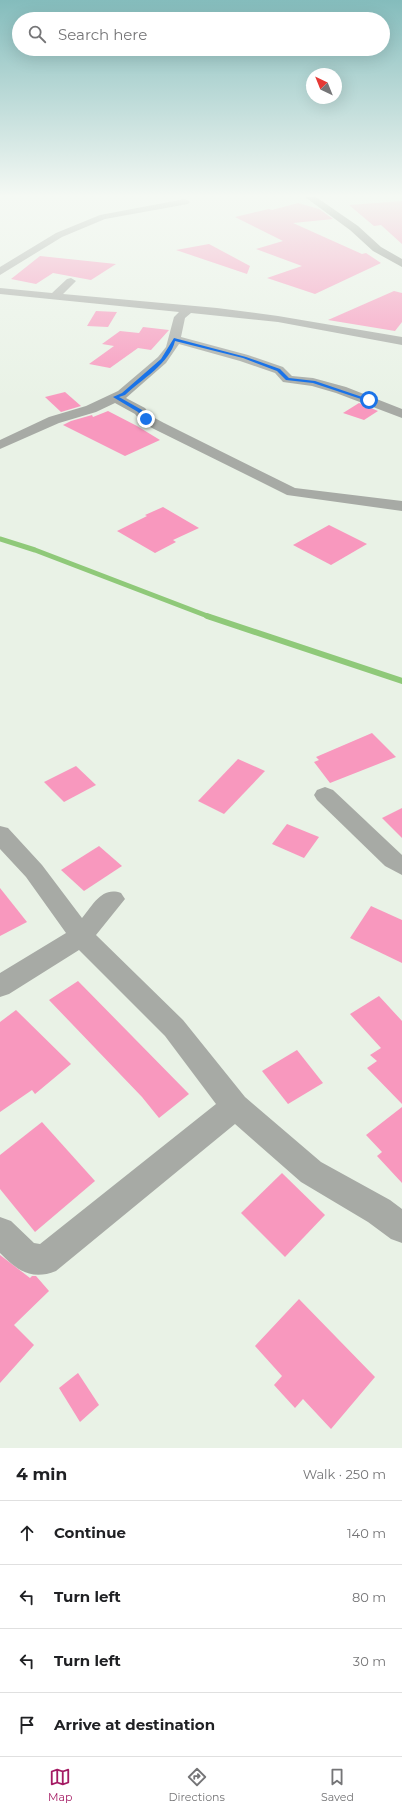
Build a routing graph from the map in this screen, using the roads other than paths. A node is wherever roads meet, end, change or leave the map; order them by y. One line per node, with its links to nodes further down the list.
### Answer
1 (12, 265): 2 (street)
2 (0, 272)
3 (70, 281): 5 (street)
4 (0, 291): 5 (street)
5 (54, 297): 6 (street)
6 (188, 309): 7 (street); 8 (street)
7 (174, 339): 9 (street); 10 (street)
8 (402, 341)
9 (115, 397): 11 (street); 12 (street)
10 (402, 414)
11 (0, 445)
12 (402, 506)
13 (325, 795): 15 (street)
14 (0, 834): 17 (street)
15 (402, 866)
16 (114, 899): 17 (street)
17 (81, 936): 18 (street); 19 (street)
18 (0, 986)
19 (235, 1106): 20 (street); 21 (street)
20 (402, 1228)
21 (0, 1232)

